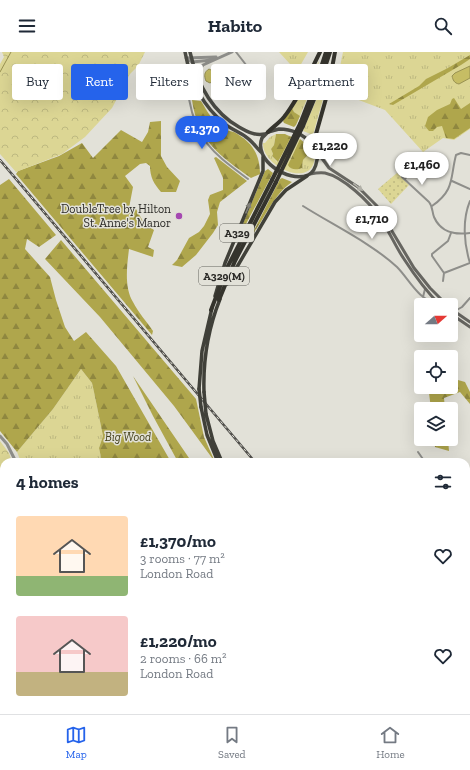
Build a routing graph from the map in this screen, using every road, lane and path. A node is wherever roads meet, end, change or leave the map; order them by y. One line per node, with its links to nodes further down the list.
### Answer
1 (185, 52): 10 (main road)
2 (190, 52): 11 (main road)
3 (232, 52): 9 (street)
4 (236, 52): 15 (street)
5 (320, 52): 21 (highway)
6 (326, 52): 20 (highway, A329(M))
7 (330, 52): 20 (highway, A329(M))
8 (335, 52): 22 (highway)
9 (219, 57): 11 (street); 12 (street)
10 (186, 58): 11 (street); 13 (street); 14 (main road)
11 (191, 58): 13 (main road)
12 (212, 60): 13 (street); 16 (street)
13 (192, 62)
14 (188, 64)
15 (245, 64)
16 (203, 65)
17 (203, 89): 21 (main road)
18 (203, 99): 23 (main road)
19 (189, 100): 28 (street)
20 (301, 125): 30 (highway, A329(M), bridge)
21 (267, 133): 22 (main road); 23 (main road)
22 (317, 151): 26 (main road); 46 (main road, one-way to 46)
23 (262, 155): 26 (main road); 50 (highway, A329, one-way to 23)
24 (470, 155): 31 (street)
25 (409, 174): 29 (street)
26 (308, 175): 42 (main road); 48 (highway, A329)
27 (402, 177): 29 (street)
28 (248, 179)
29 (404, 179): 35 (street)
30 (274, 181): 48 (highway, A329(M)); 50 (highway, A329(M))
31 (452, 181): 32 (street); 35 (street)
32 (470, 189)
33 (470, 201): 37 (street)
34 (303, 206): 43 (street)
35 (432, 206): 36 (street)
36 (451, 233): 37 (street); 40 (street)
37 (465, 233): 38 (street); 39 (street)
38 (470, 233)
39 (470, 264): 40 (street)
40 (444, 273): 41 (street)
41 (443, 282)
42 (424, 291): 43 (street); 44 (street); 45 (main road)
43 (421, 295): 44 (street)
44 (423, 297)
45 (432, 298)
46 (440, 298)
47 (470, 298): 49 (street)
48 (219, 300): 59 (highway, A329, bridge)
49 (458, 308)
50 (211, 310): 58 (highway, A329, bridge)
51 (458, 314): 53 (main road)
52 (458, 319): 54 (main road)
53 (470, 323)
54 (470, 327)
55 (0, 436): 57 (street)
56 (418, 452): 60 (street)
57 (14, 458)
58 (216, 458)
59 (220, 458)
60 (422, 458)

